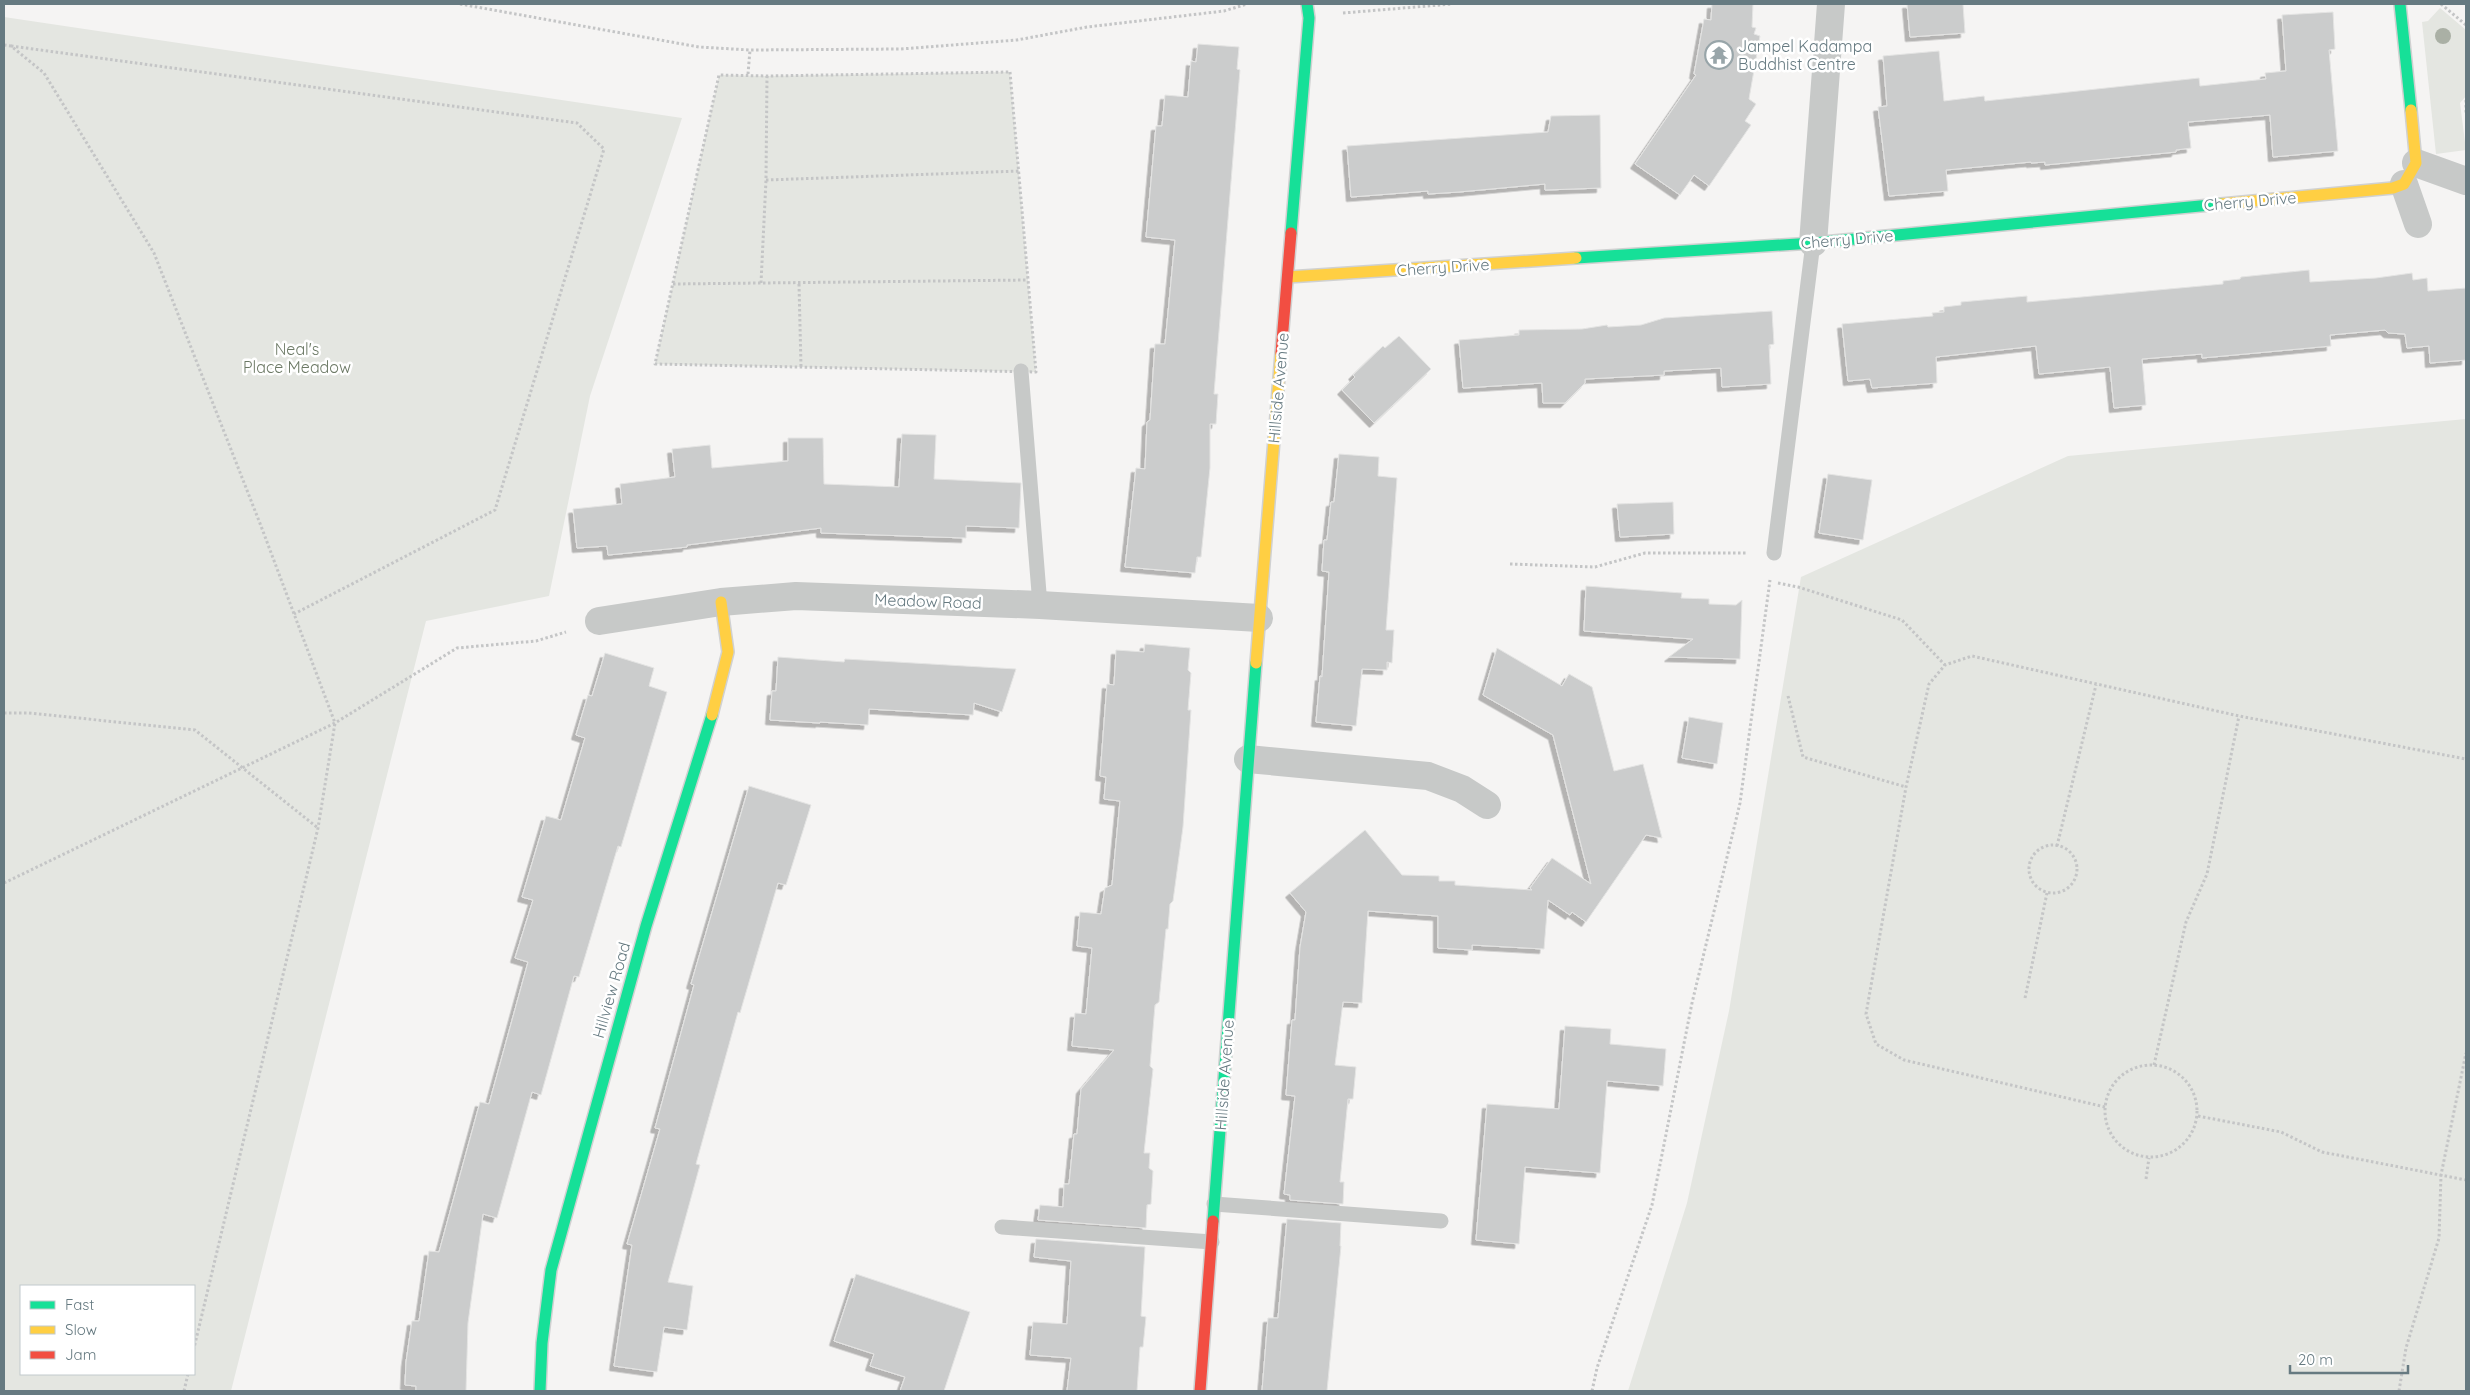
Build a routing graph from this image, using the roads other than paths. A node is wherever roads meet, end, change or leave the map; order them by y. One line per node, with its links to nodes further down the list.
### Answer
1 (1307, 4): 8 (street, Hillside Avenue)
2 (1832, 4): 7 (street)
3 (2400, 4): 4 (street)
4 (2410, 173): 5 (street); 6 (street); 7 (street, Cherry Drive)
5 (2466, 181)
6 (2418, 224)
7 (1813, 243): 8 (street, Cherry Drive); 10 (lane)
8 (1288, 277): 13 (street, Hillside Avenue)
9 (1021, 371): 12 (lane)
10 (1774, 553)
11 (721, 602): 12 (street, Meadow Road); 14 (street, Meadow Road); 21 (street, Hillview Road)
12 (1040, 605): 13 (street, Meadow Road)
13 (1259, 618): 15 (street, Hillside Avenue)
14 (599, 621)
15 (1248, 759): 16 (street); 17 (street, Hillside Avenue)
16 (1487, 805)
17 (1214, 1204): 18 (lane); 20 (street, Hillside Avenue)
18 (1441, 1221)
19 (1002, 1227): 20 (lane)
20 (1212, 1242): 22 (street, Hillside Avenue)
21 (540, 1391)
22 (1200, 1391)

